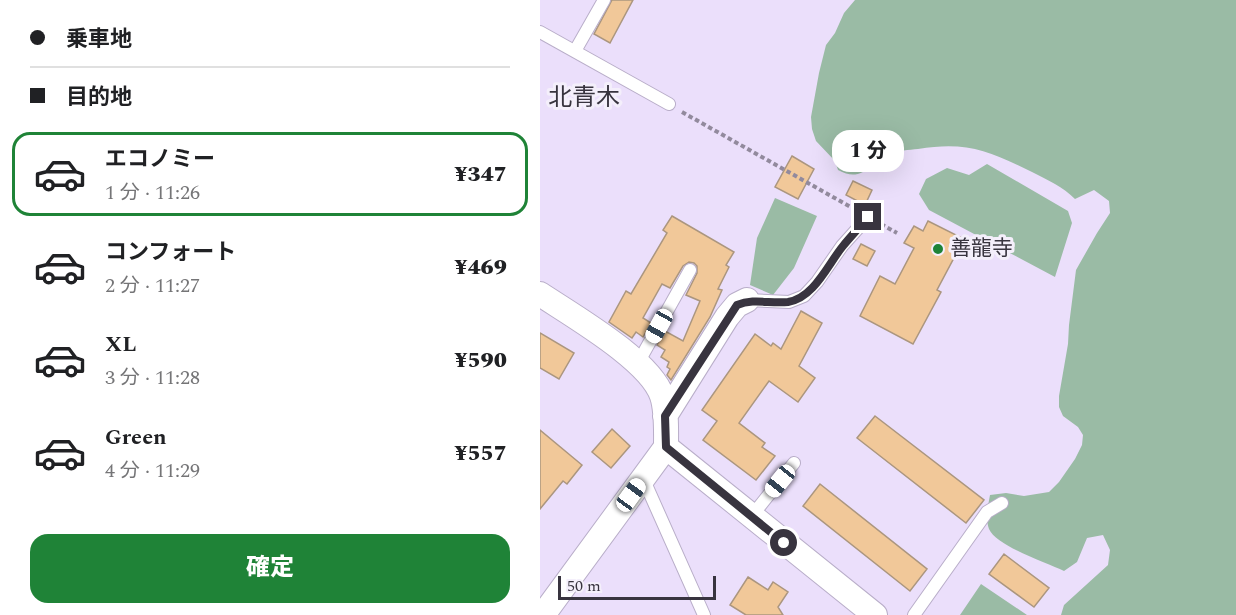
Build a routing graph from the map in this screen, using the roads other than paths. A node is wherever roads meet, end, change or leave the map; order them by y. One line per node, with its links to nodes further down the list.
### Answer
1 (604, 0): 3 (lane)
2 (540, 32): 3 (lane)
3 (575, 51): 4 (lane)
4 (669, 104)
5 (868, 217): 8 (lane)
6 (690, 270): 9 (lane)
7 (540, 294): 9 (street)
8 (747, 300): 10 (street)
9 (638, 363): 10 (street)
10 (665, 416): 11 (street)
11 (666, 447): 13 (street); 15 (street)
12 (794, 463): 15 (lane)
13 (643, 478): 16 (street); 17 (lane)
14 (1002, 502): 19 (lane)
15 (751, 517): 18 (street)
16 (543, 615)
17 (704, 615)
18 (875, 615)
19 (914, 615)

